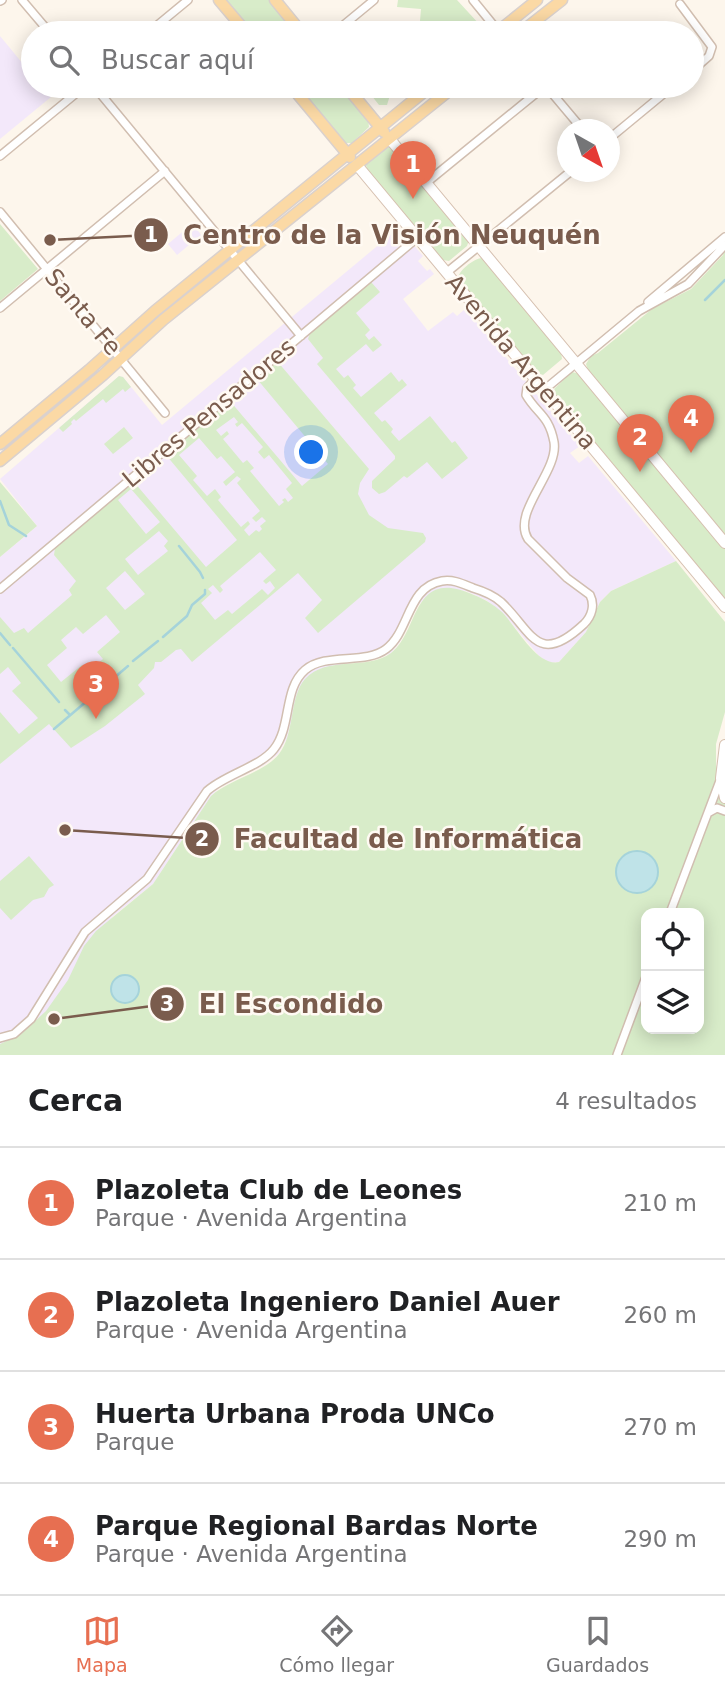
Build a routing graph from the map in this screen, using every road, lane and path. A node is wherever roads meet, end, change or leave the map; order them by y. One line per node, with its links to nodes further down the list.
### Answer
1 (22, 0): 10 (street)
2 (188, 0): 11 (street)
3 (219, 0): 12 (main road)
4 (275, 0): 13 (main road)
5 (374, 0): 14 (street)
6 (473, 0): 15 (street)
7 (537, 0): 16 (main road)
8 (562, 0): 17 (main road)
9 (680, 4): 18 (street)
10 (40, 21)
11 (163, 21)
12 (237, 21)
13 (292, 21)
14 (349, 21)
15 (489, 21)
16 (511, 21)
17 (535, 21)
18 (694, 21)
19 (704, 33): 20 (street)
20 (704, 60)
21 (70, 98): 35 (street)
22 (104, 98): 37 (street)
23 (301, 98): 34 (main road, Avenida Argentina)
24 (356, 98): 31 (main road, Avenida Argentina)
25 (416, 98): 31 (main road)
26 (440, 98): 33 (main road)
27 (531, 98): 39 (street)
28 (556, 98): 30 (street)
29 (658, 98): 32 (street)
30 (574, 119)
31 (380, 127): 33 (main road, Avenida Argentina); 34 (main road)
32 (620, 130)
33 (389, 138): 36 (main road); 39 (main road, Avenida Argentina)
34 (347, 153): 36 (main road, Avenida Argentina); 45 (main road)
35 (0, 156)
36 (357, 165): 41 (main road, Avenida Argentina); 46 (main road)
37 (165, 171): 45 (street); 47 (street)
38 (557, 182): 44 (street)
39 (426, 183): 44 (main road, Avenida Argentina)
40 (0, 212): 47 (street, Santa Fe)
41 (417, 237): 48 (main road, Avenida Argentina); 51 (street, Libres Pensadores)
42 (725, 237): 50 (street)
43 (725, 245): 50 (street)
44 (479, 247): 48 (street); 54 (main road, Avenida Argentina)
45 (230, 249): 46 (street); 52 (main road)
46 (239, 260): 51 (street); 53 (main road)
47 (47, 269): 49 (street); 52 (street, Santa Fe)
48 (446, 273): 55 (main road, Avenida Argentina)
49 (0, 308)
50 (632, 316): 54 (street)
51 (301, 336): 61 (street, Libres Pensadores)
52 (113, 348): 53 (street, Santa Fe); 58 (main road)
53 (121, 358): 57 (street, Santa Fe); 59 (main road)
54 (576, 363): 56 (street); 60 (main road, Avenida Argentina)
55 (535, 379): 56 (main road, Avenida Argentina); 70 (street)
56 (544, 390): 62 (main road, Avenida Argentina)
57 (165, 413)
58 (0, 444)
59 (0, 461)
60 (725, 543)
61 (0, 589)
62 (725, 607)
63 (725, 749): 64 (main road)
64 (723, 775): 65 (main road); 67 (street)
65 (725, 798)
66 (725, 811): 67 (street)
67 (708, 813): 68 (street)
68 (672, 908)
69 (641, 990): 71 (street)
70 (0, 1038)
71 (617, 1055)

